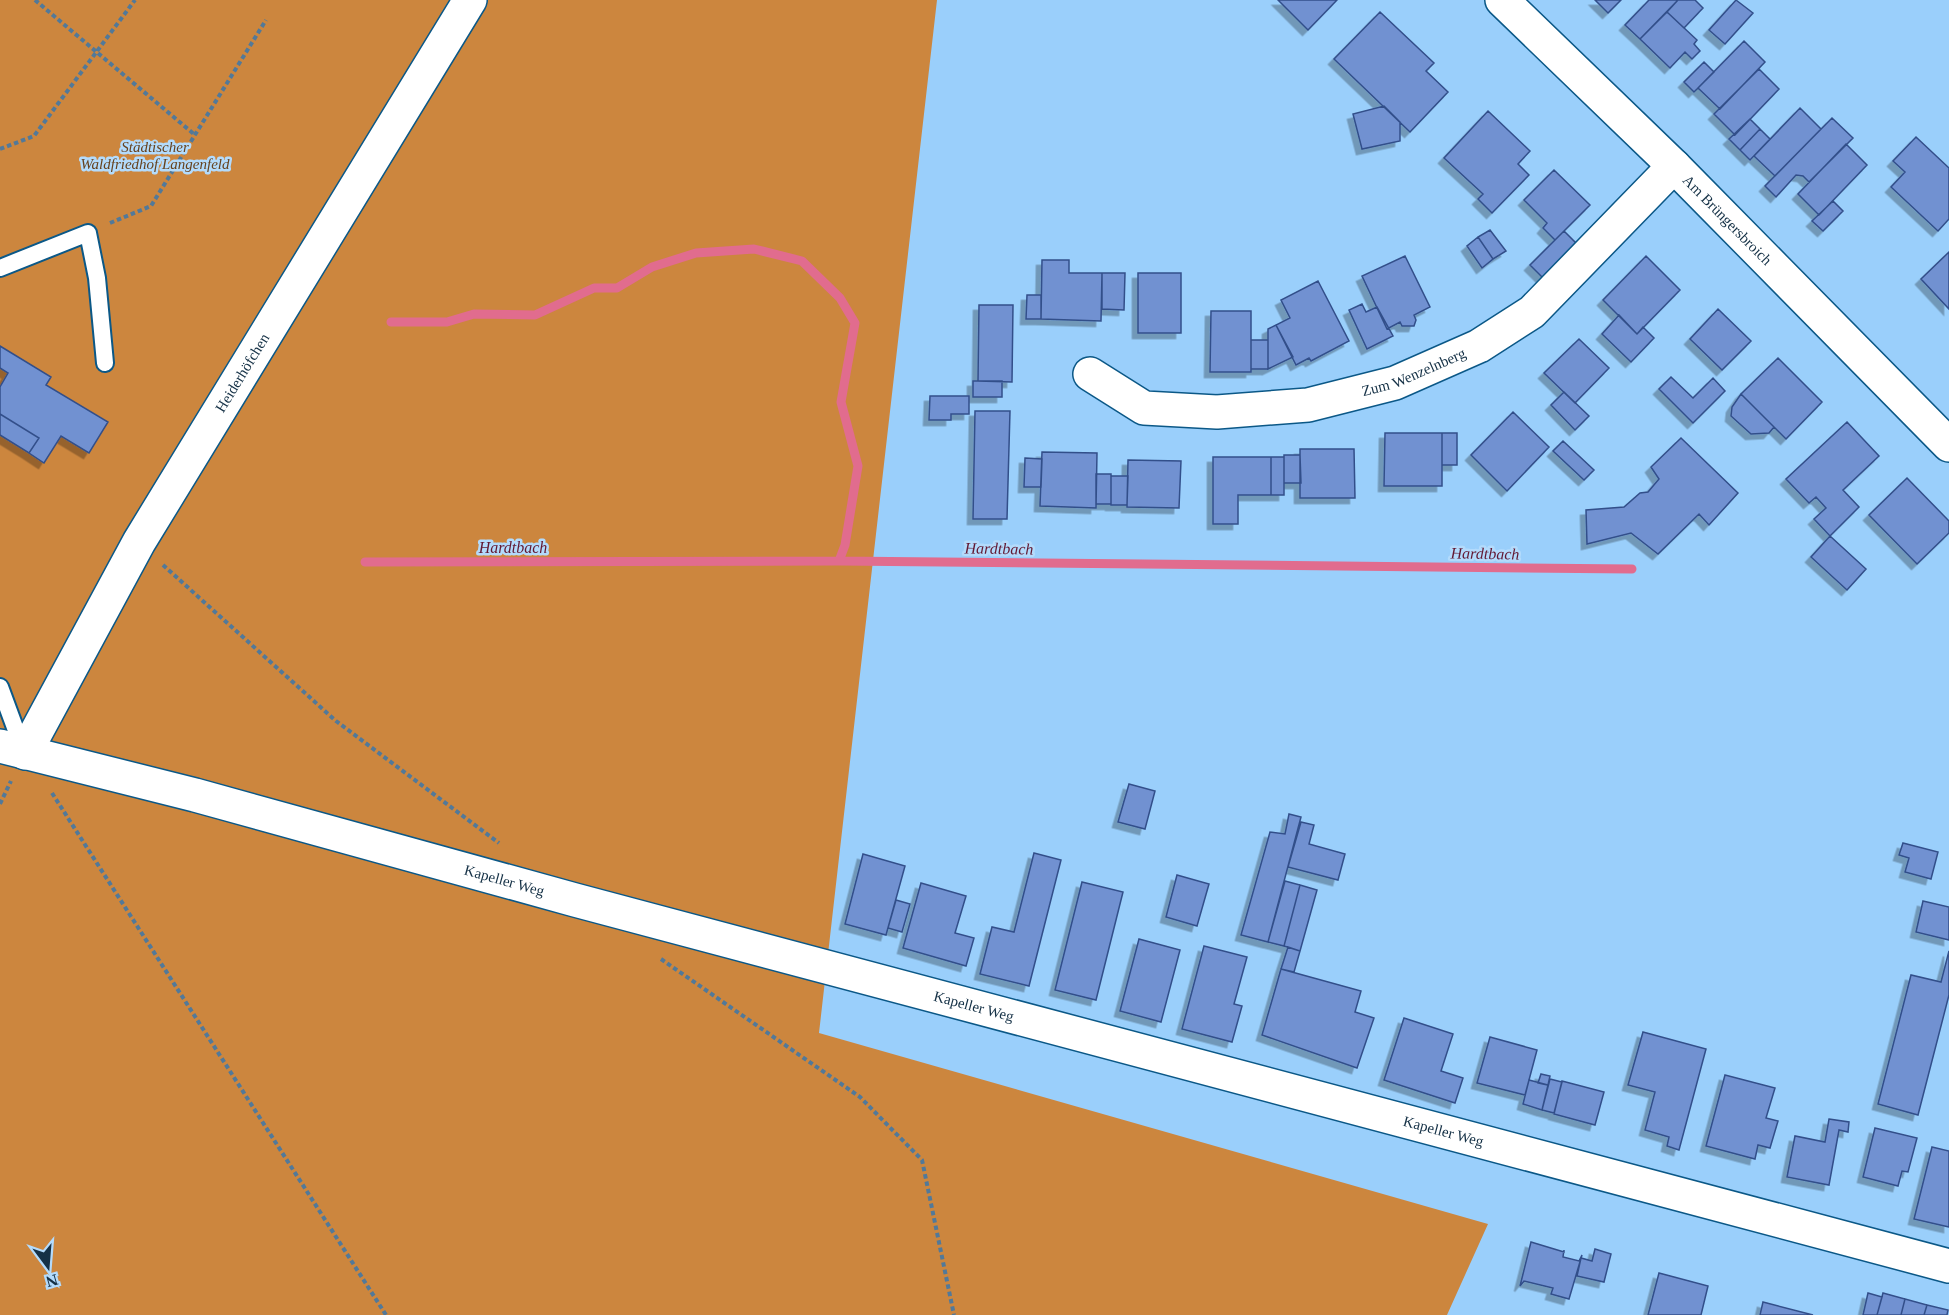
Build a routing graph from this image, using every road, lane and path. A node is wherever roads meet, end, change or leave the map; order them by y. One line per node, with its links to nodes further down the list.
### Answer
1 (35, 0): 6 (path)
2 (135, 0): 6 (path)
3 (470, 0): 15 (street, Heiderhöfchen)
4 (1502, 0): 9 (street, Am Brüngersbroich)
5 (266, 20): 7 (path)
6 (96, 52): 7 (path); 8 (path)
7 (195, 135): 10 (path)
8 (0, 149)
9 (1674, 166): 13 (street, Zum Wenzelnberg); 14 (street, Am Brüngersbroich)
10 (88, 233): 11 (lane); 12 (lane)
11 (0, 268)
12 (105, 363)
13 (1090, 374)
14 (1949, 445)
15 (139, 542): 17 (street, Heiderhöfchen); 18 (path)
16 (0, 687): 17 (lane)
17 (12, 749): 20 (street, Kapeller Weg); 21 (path)
18 (508, 850)
19 (652, 953): 22 (path)
20 (1949, 1266)
21 (386, 1315)
22 (954, 1315)

